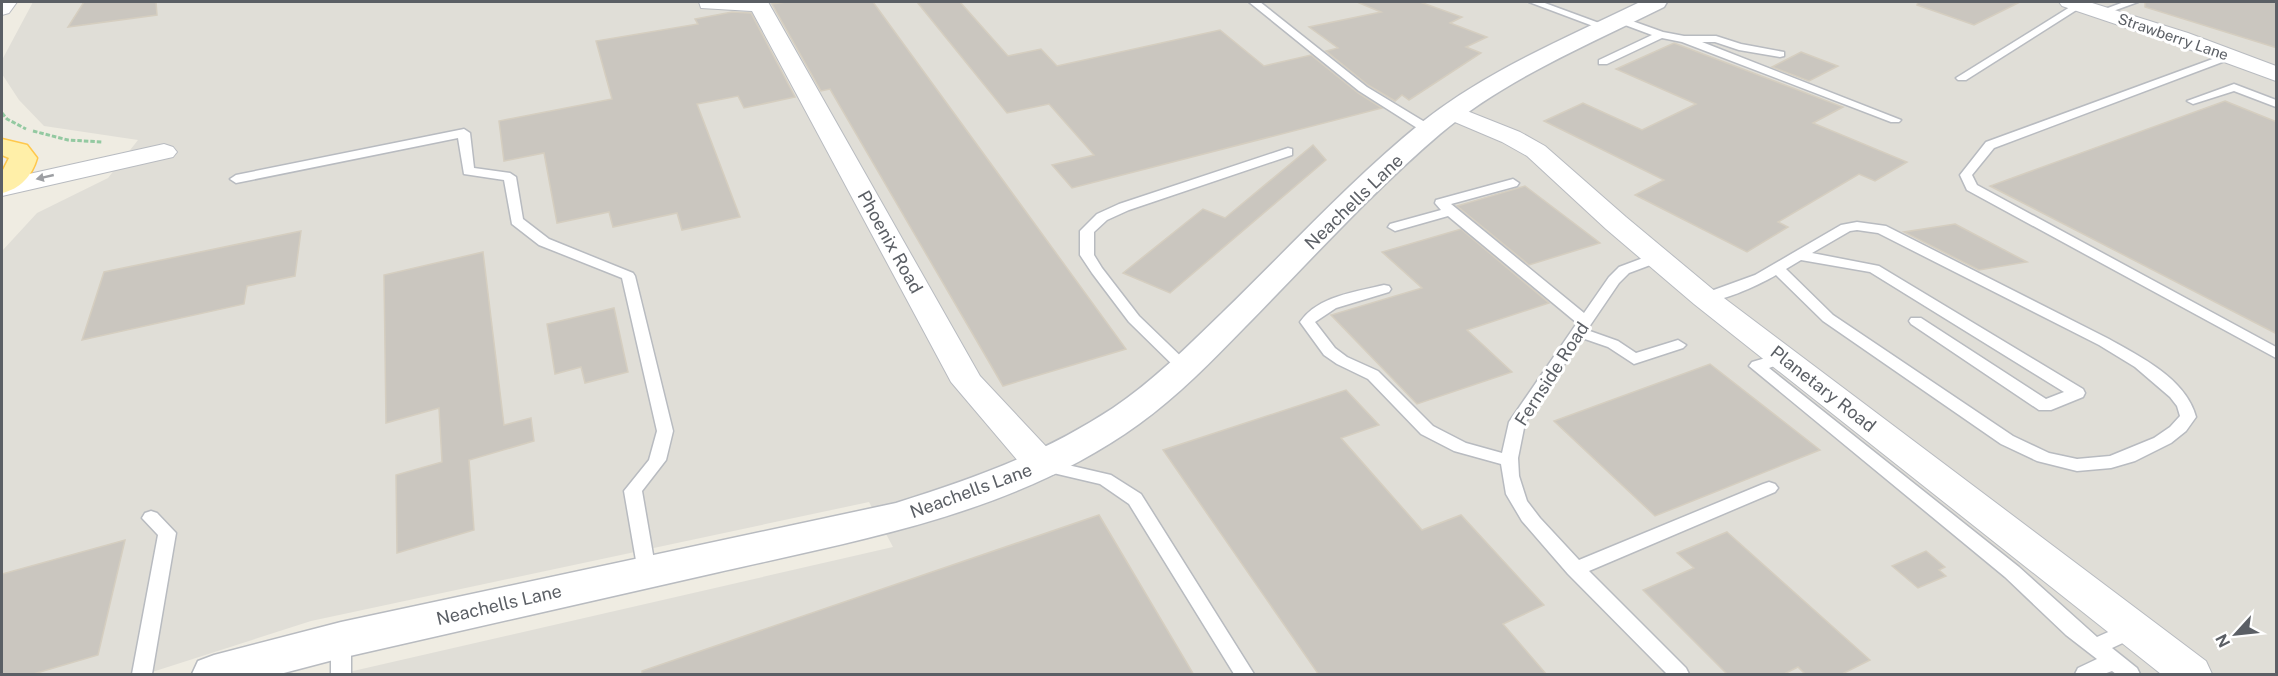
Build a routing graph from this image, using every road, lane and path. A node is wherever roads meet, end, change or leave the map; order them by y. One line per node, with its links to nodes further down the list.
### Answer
1 (7, 2): 9 (street)
2 (709, 2): 7 (street)
3 (1254, 2): 22 (lane)
4 (1534, 2): 10 (lane)
5 (1656, 2): 10 (street, Neachells Lane)
6 (2133, 2): 8 (lane)
7 (758, 3): 43 (street, Phoenix Road)
8 (2083, 5): 14 (street, Strawberry Lane); 17 (lane)
9 (2, 9)
10 (1613, 23): 11 (lane); 22 (street, Neachells Lane)
11 (1661, 35): 12 (lane); 15 (lane)
12 (1684, 39): 13 (lane); 21 (lane)
13 (1780, 54)
14 (2229, 56): 16 (street, Strawberry Lane); 39 (lane)
15 (1603, 62)
16 (2277, 74)
17 (1962, 78)
18 (2193, 100): 19 (lane)
19 (2277, 104)
20 (2, 113): 25 (path)
21 (1894, 120)
22 (1440, 121): 32 (street, Planetary Road); 41 (street, Neachells Lane)
23 (7, 149): 25 (street); 28 (main road)
24 (1288, 152): 41 (lane)
25 (117, 154): 28 (street, one-way to 28)
26 (236, 179): 47 (lane)
27 (1513, 183): 29 (lane)
28 (2, 186)
29 (1451, 211): 30 (lane); 37 (lane)
30 (1395, 228)
31 (1799, 255): 33 (lane); 33 (lane); 36 (lane)
32 (1656, 258): 35 (street, Planetary Road); 37 (lane, Fernside Road)
33 (1777, 268): 35 (lane)
34 (1384, 289): 42 (lane)
35 (1705, 298): 40 (street, Planetary Road)
36 (1916, 321)
37 (1582, 327): 38 (lane); 42 (lane, Fernside Road)
38 (1678, 345)
39 (2277, 352)
40 (1783, 358): 48 (street, Planetary Road); 50 (lane)
41 (1185, 368): 43 (street, Neachells Lane)
42 (1509, 460): 46 (lane, Fernside Road)
43 (1042, 465): 47 (street, Neachells Lane); 55 (lane)
44 (1769, 488): 46 (lane)
45 (152, 518): 52 (lane)
46 (1575, 569): 56 (lane, Fernside Road)
47 (647, 572): 49 (street, Neachells Lane)
48 (2133, 629): 50 (lane); 59 (street, Planetary Road)
49 (341, 640): 53 (street, Neachells Lane); 54 (lane)
50 (2095, 647): 51 (lane)
51 (2113, 661): 57 (lane); 58 (lane)
52 (142, 675)
53 (214, 675)
54 (341, 675)
55 (1244, 675)
56 (1679, 675)
57 (2085, 675)
58 (2130, 675)
59 (2191, 675)

